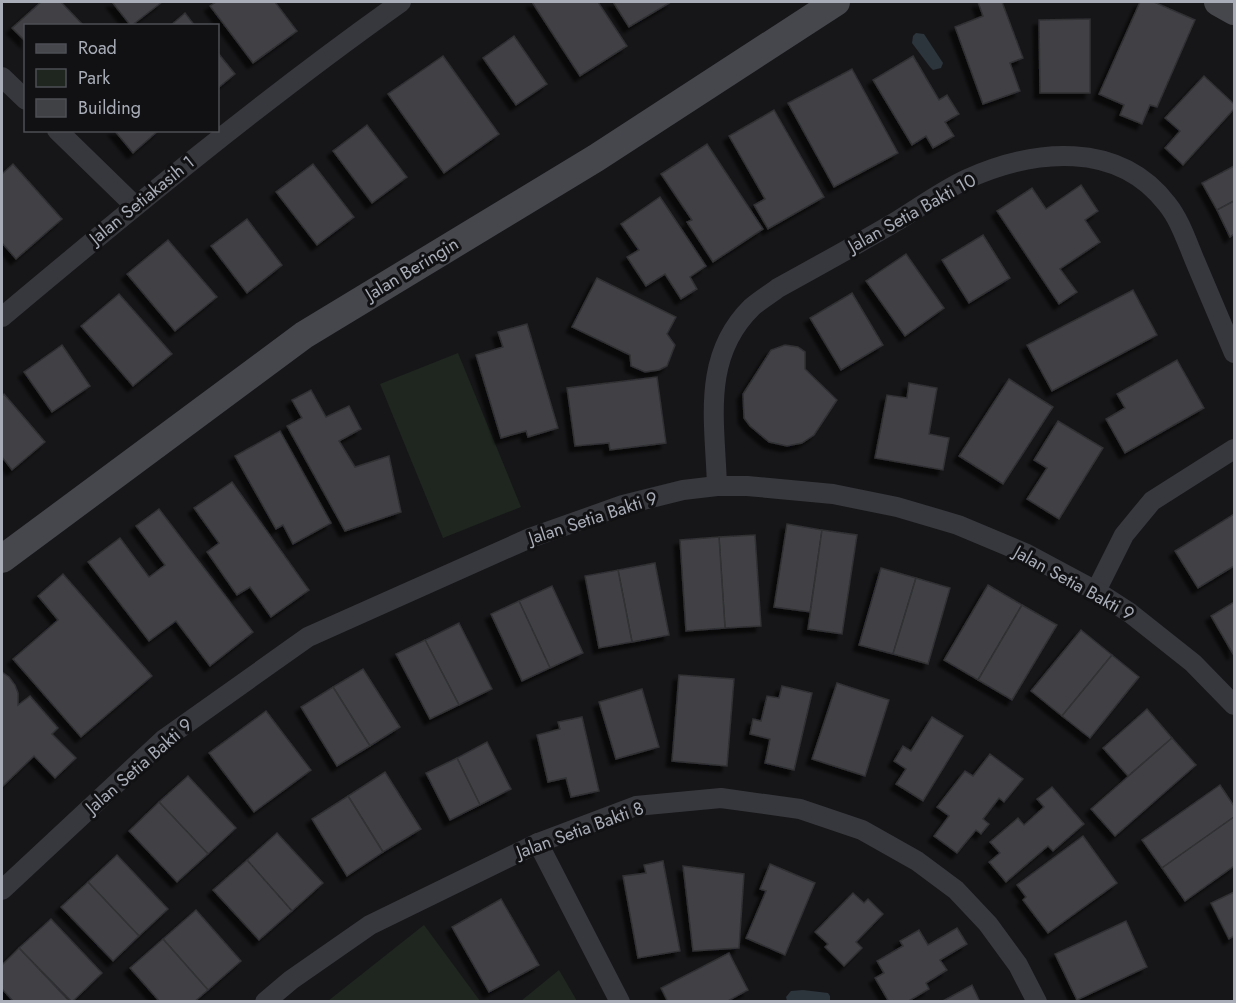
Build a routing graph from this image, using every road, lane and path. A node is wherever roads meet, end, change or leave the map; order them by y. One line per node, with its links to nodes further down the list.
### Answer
1 (401, 2): 8 (street, Jalan Setiakasih 1)
2 (836, 2): 13 (street, Jalan Beringin)
3 (1218, 2): 4 (street)
4 (1234, 11)
5 (2, 77): 6 (street)
6 (24, 98)
7 (59, 132): 8 (street)
8 (134, 205): 9 (street, Jalan Setiakasih 1)
9 (2, 316)
10 (1234, 353): 12 (street, Jalan Setia Bakti 10)
11 (1234, 449): 14 (street)
12 (717, 486): 14 (street, Jalan Setia Bakti 9); 17 (street, Jalan Setia Bakti 9)
13 (2, 559)
14 (1096, 591): 15 (street, Jalan Setia Bakti 9)
15 (1234, 705)
16 (538, 843): 18 (street, Jalan Setia Bakti 8); 19 (street); 20 (street, Jalan Setia Bakti 8)
17 (2, 890)
18 (265, 1002)
19 (620, 1002)
20 (1037, 1002)

